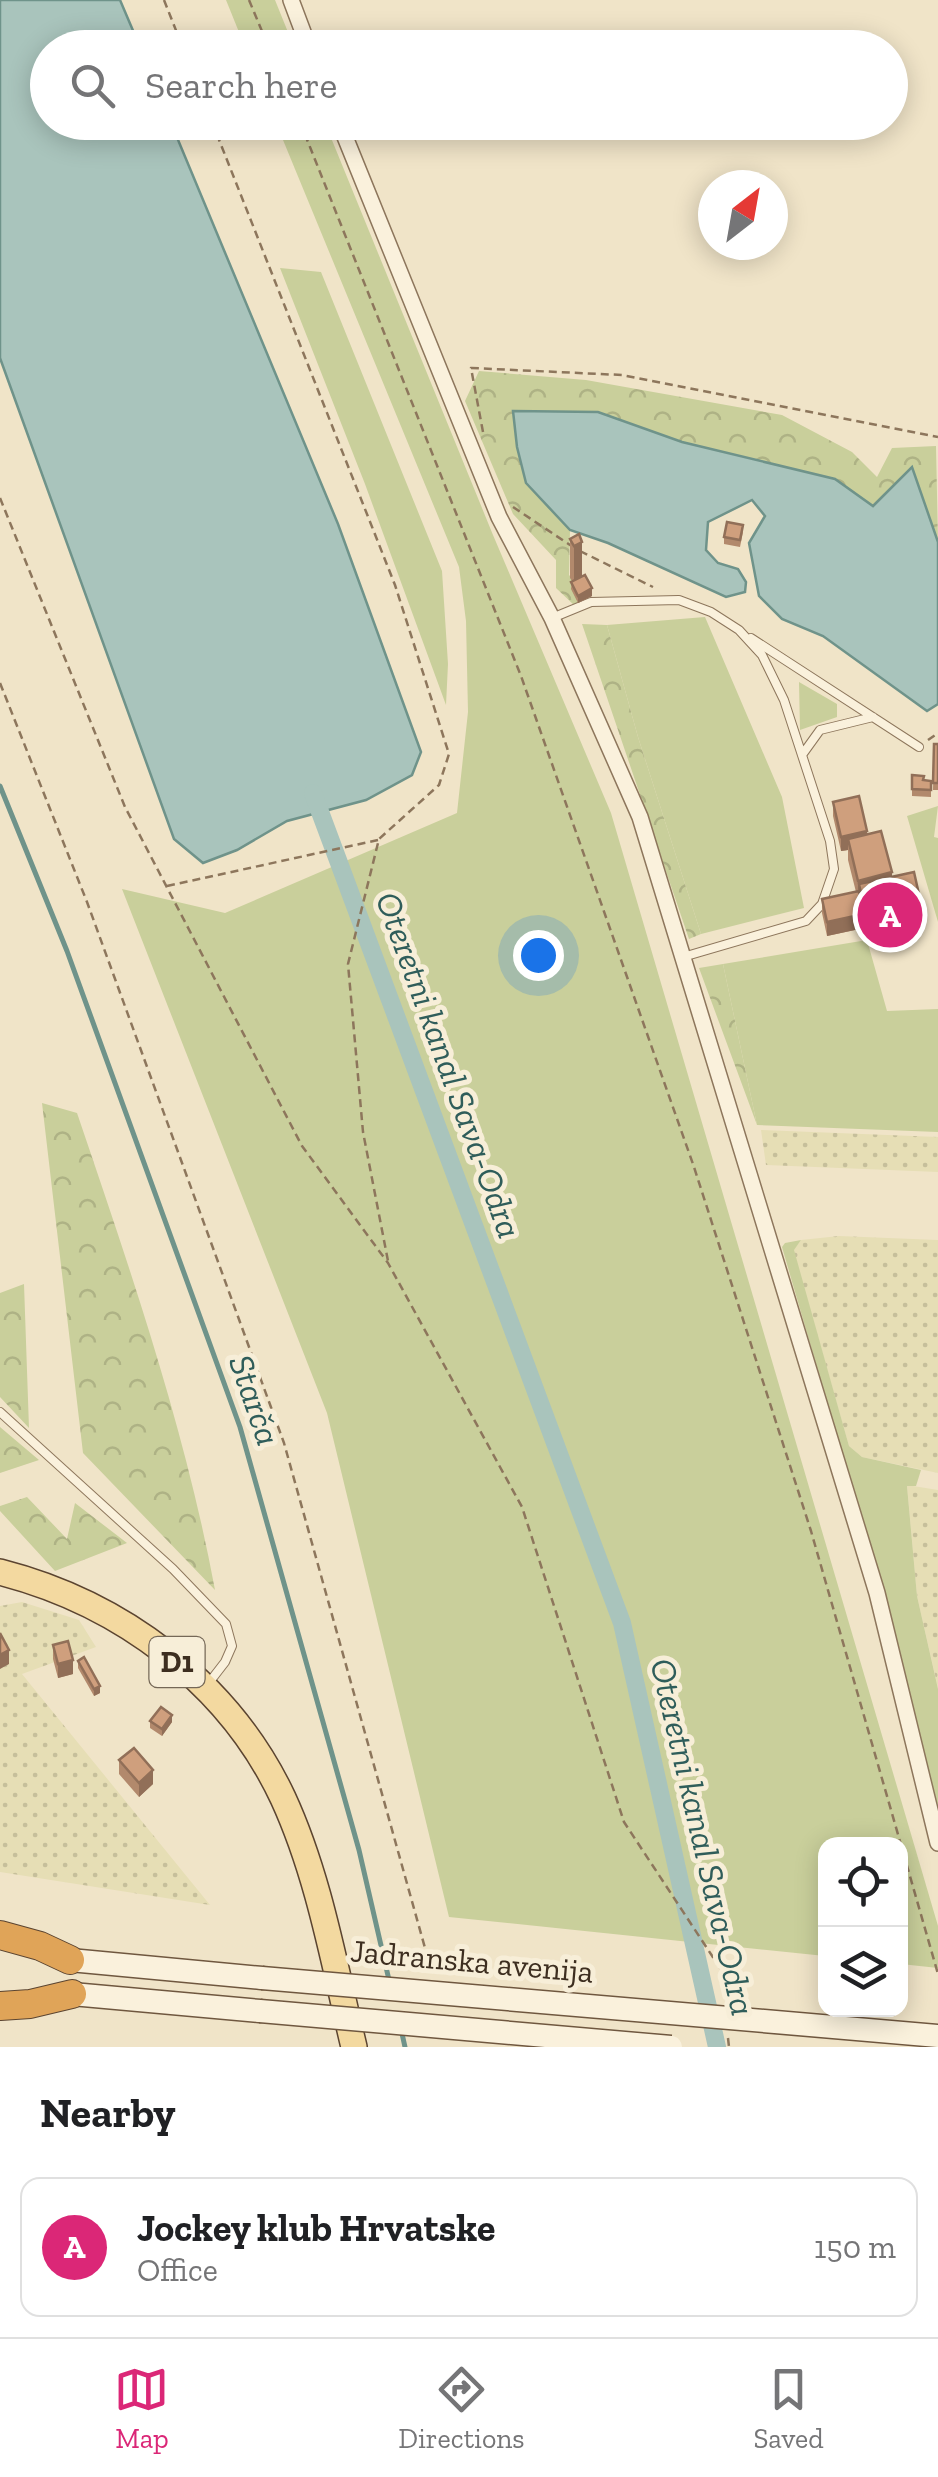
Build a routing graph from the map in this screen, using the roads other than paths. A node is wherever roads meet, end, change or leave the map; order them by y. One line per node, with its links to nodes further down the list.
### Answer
1 (291, 0): 2 (street)
2 (303, 30)
3 (346, 140): 4 (street)
4 (552, 618): 5 (lane); 9 (street)
5 (739, 630): 6 (lane); 8 (lane)
6 (872, 716): 7 (lane); 8 (lane)
7 (919, 747)
8 (802, 755): 9 (lane)
9 (683, 957): 13 (street)
10 (0, 1412): 12 (lane)
11 (0, 1572): 12 (main road, D1)
12 (205, 1688): 21 (main road, D1)
13 (938, 1842)
14 (0, 1935): 16 (highway)
15 (0, 1954): 16 (highway, Jadranska avenija)
16 (70, 1960): 20 (main road, Jadranska avenija, bridge)
17 (0, 1988): 18 (highway)
18 (72, 1994): 19 (highway); 22 (main road, bridge)
19 (0, 2006)
20 (938, 2036)
21 (354, 2047)
22 (671, 2047)

